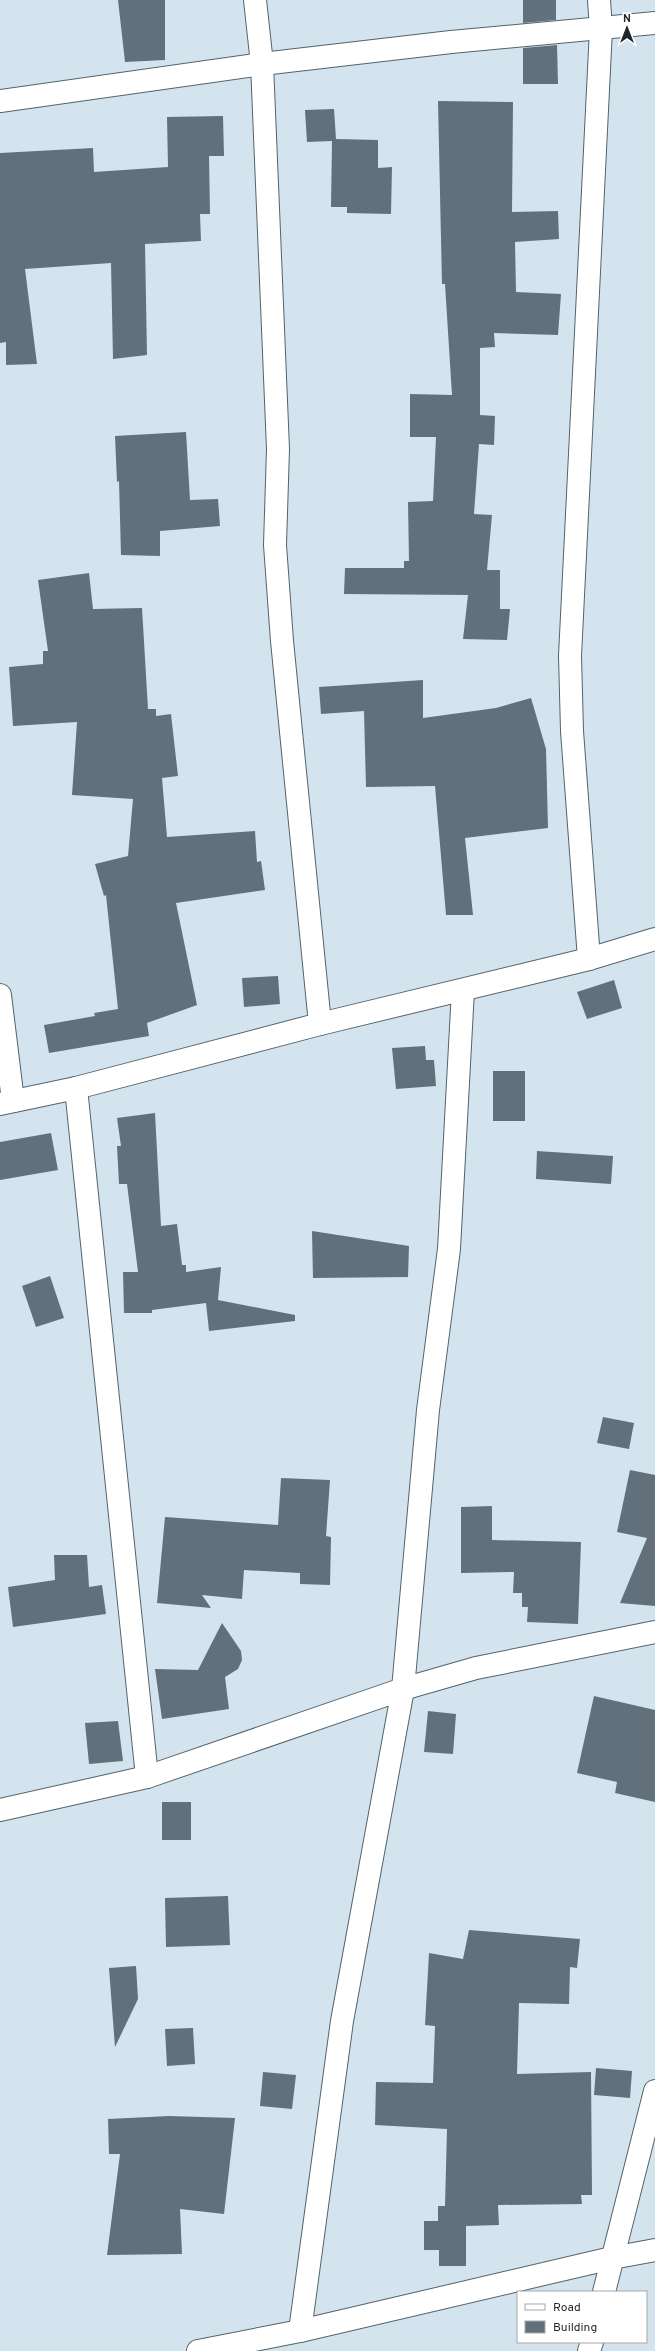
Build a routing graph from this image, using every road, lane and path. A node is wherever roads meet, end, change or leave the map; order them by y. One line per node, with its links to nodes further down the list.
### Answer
1 (255, 0): 5 (street)
2 (599, 0): 4 (street)
3 (655, 23): 4 (street)
4 (601, 29): 5 (street); 8 (street)
5 (262, 64): 6 (street); 11 (street)
6 (0, 101)
7 (655, 939): 8 (street)
8 (589, 959): 9 (street)
9 (463, 990): 11 (street); 15 (street)
10 (0, 995): 13 (street)
11 (320, 1024): 12 (street)
12 (76, 1088): 13 (street); 16 (street)
13 (7, 1103)
14 (655, 1632): 15 (street)
15 (403, 1689): 16 (street); 22 (street)
16 (147, 1777): 17 (street)
17 (0, 1810)
18 (655, 2091): 20 (street)
19 (655, 2250): 20 (street)
20 (612, 2258): 21 (street); 22 (street)
21 (604, 2291)
22 (300, 2331): 23 (street)
23 (198, 2351)

